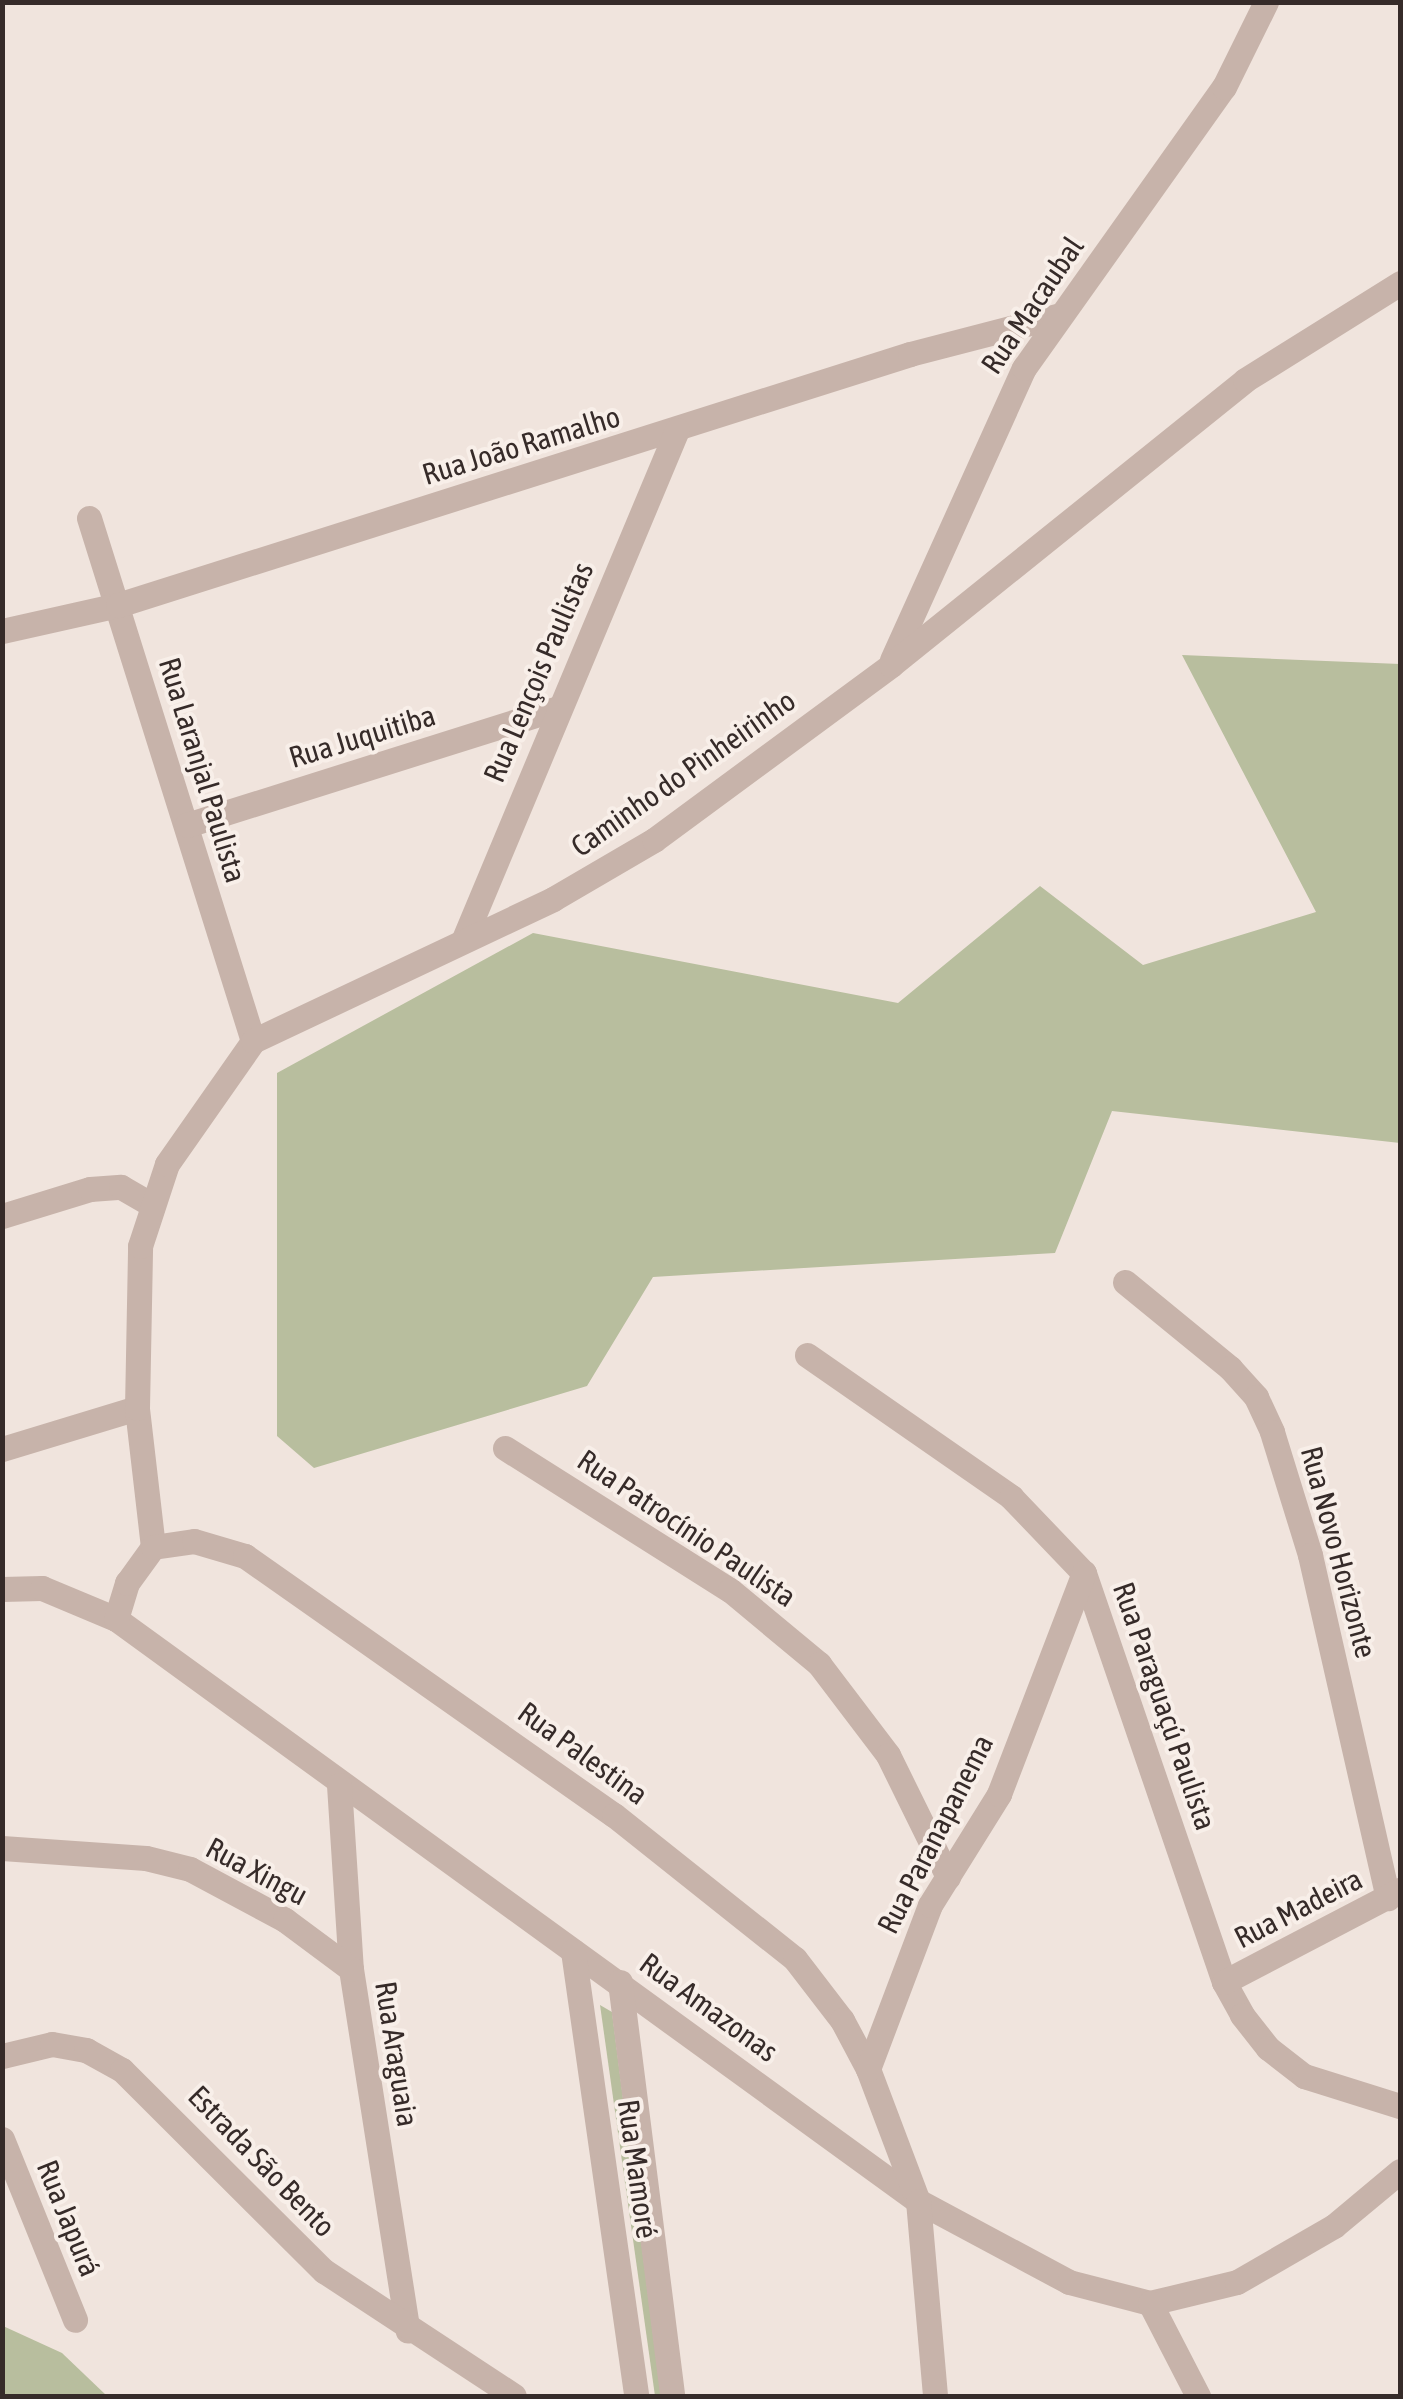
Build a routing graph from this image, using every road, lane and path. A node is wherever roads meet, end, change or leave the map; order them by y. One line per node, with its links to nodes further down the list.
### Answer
1 (1266, 3): 3 (street, Rua Macaubal)
2 (1400, 283): 8 (street, Caminho do Pinheirinho)
3 (1057, 316): 4 (street, Rua João Ramalho); 8 (street, Rua Macaubal)
4 (677, 430): 6 (street, Rua João Ramalho); 9 (street, Rua Lençois Paulistas)
5 (90, 518): 6 (street, Rua Laranjal Paulista)
6 (118, 606): 7 (street, Rua João Ramalho); 10 (street, Rua Laranjal Paulista)
7 (2, 631)
8 (890, 665): 11 (street, Caminho do Pinheirinho)
9 (556, 710): 10 (street, Rua Juquitiba); 11 (street, Rua Lençois Paulistas)
10 (187, 824): 12 (street, Rua Laranjal Paulista)
11 (463, 940): 12 (street, Caminho do Pinheirinho)
12 (253, 1041): 13 (street, Caminho do Pinheirinho)
13 (150, 1204): 14 (street); 17 (street, Caminho do Pinheirinho)
14 (2, 1216)
15 (1125, 1282): 27 (street, Rua Novo Horizonte)
16 (807, 1355): 21 (street, Rua Paraguaçú Paulista)
17 (137, 1408): 18 (street); 20 (street, Caminho do Pinheirinho)
18 (2, 1448)
19 (505, 1448): 26 (street, Rua Patrocínio Paulista)
20 (153, 1547): 23 (street); 33 (street, Rua Palestina)
21 (1084, 1574): 26 (street, Rua Paranapanema); 31 (street, Rua Paraguaçú Paulista)
22 (2, 1589): 23 (street, Rua Amazonas)
23 (116, 1619): 24 (street, Rua Amazonas)
24 (339, 1785): 28 (street, Rua Amazonas); 29 (street, Rua Araguaia)
25 (2, 1848): 29 (street, Rua Xingu)
26 (948, 1877): 33 (street, Rua Paranapanema)
27 (1394, 1894): 31 (street, Rua Madeira)
28 (573, 1951): 30 (street, Rua Amazonas); 42 (street, Rua Mamoré)
29 (351, 1969): 40 (street, Rua Araguaia)
30 (620, 1982): 37 (street, Rua Amazonas); 43 (street, Rua Mamoré)
31 (1224, 1982): 34 (street, Rua Paraguaçú Paulista)
32 (2, 2056): 40 (street, Estrada São Bento)
33 (868, 2069): 37 (street, Rua Palestina)
34 (1400, 2106)
35 (2, 2140): 39 (street, Rua Japurá)
36 (1400, 2171): 38 (street, Rua Amazonas)
37 (918, 2202): 38 (street, Rua Amazonas); 44 (street, Rua Palestina)
38 (1150, 2303): 45 (street)
39 (74, 2320)
40 (408, 2331): 41 (street, Estrada São Bento)
41 (514, 2396)
42 (636, 2396)
43 (672, 2396)
44 (935, 2396)
45 (1198, 2396)

